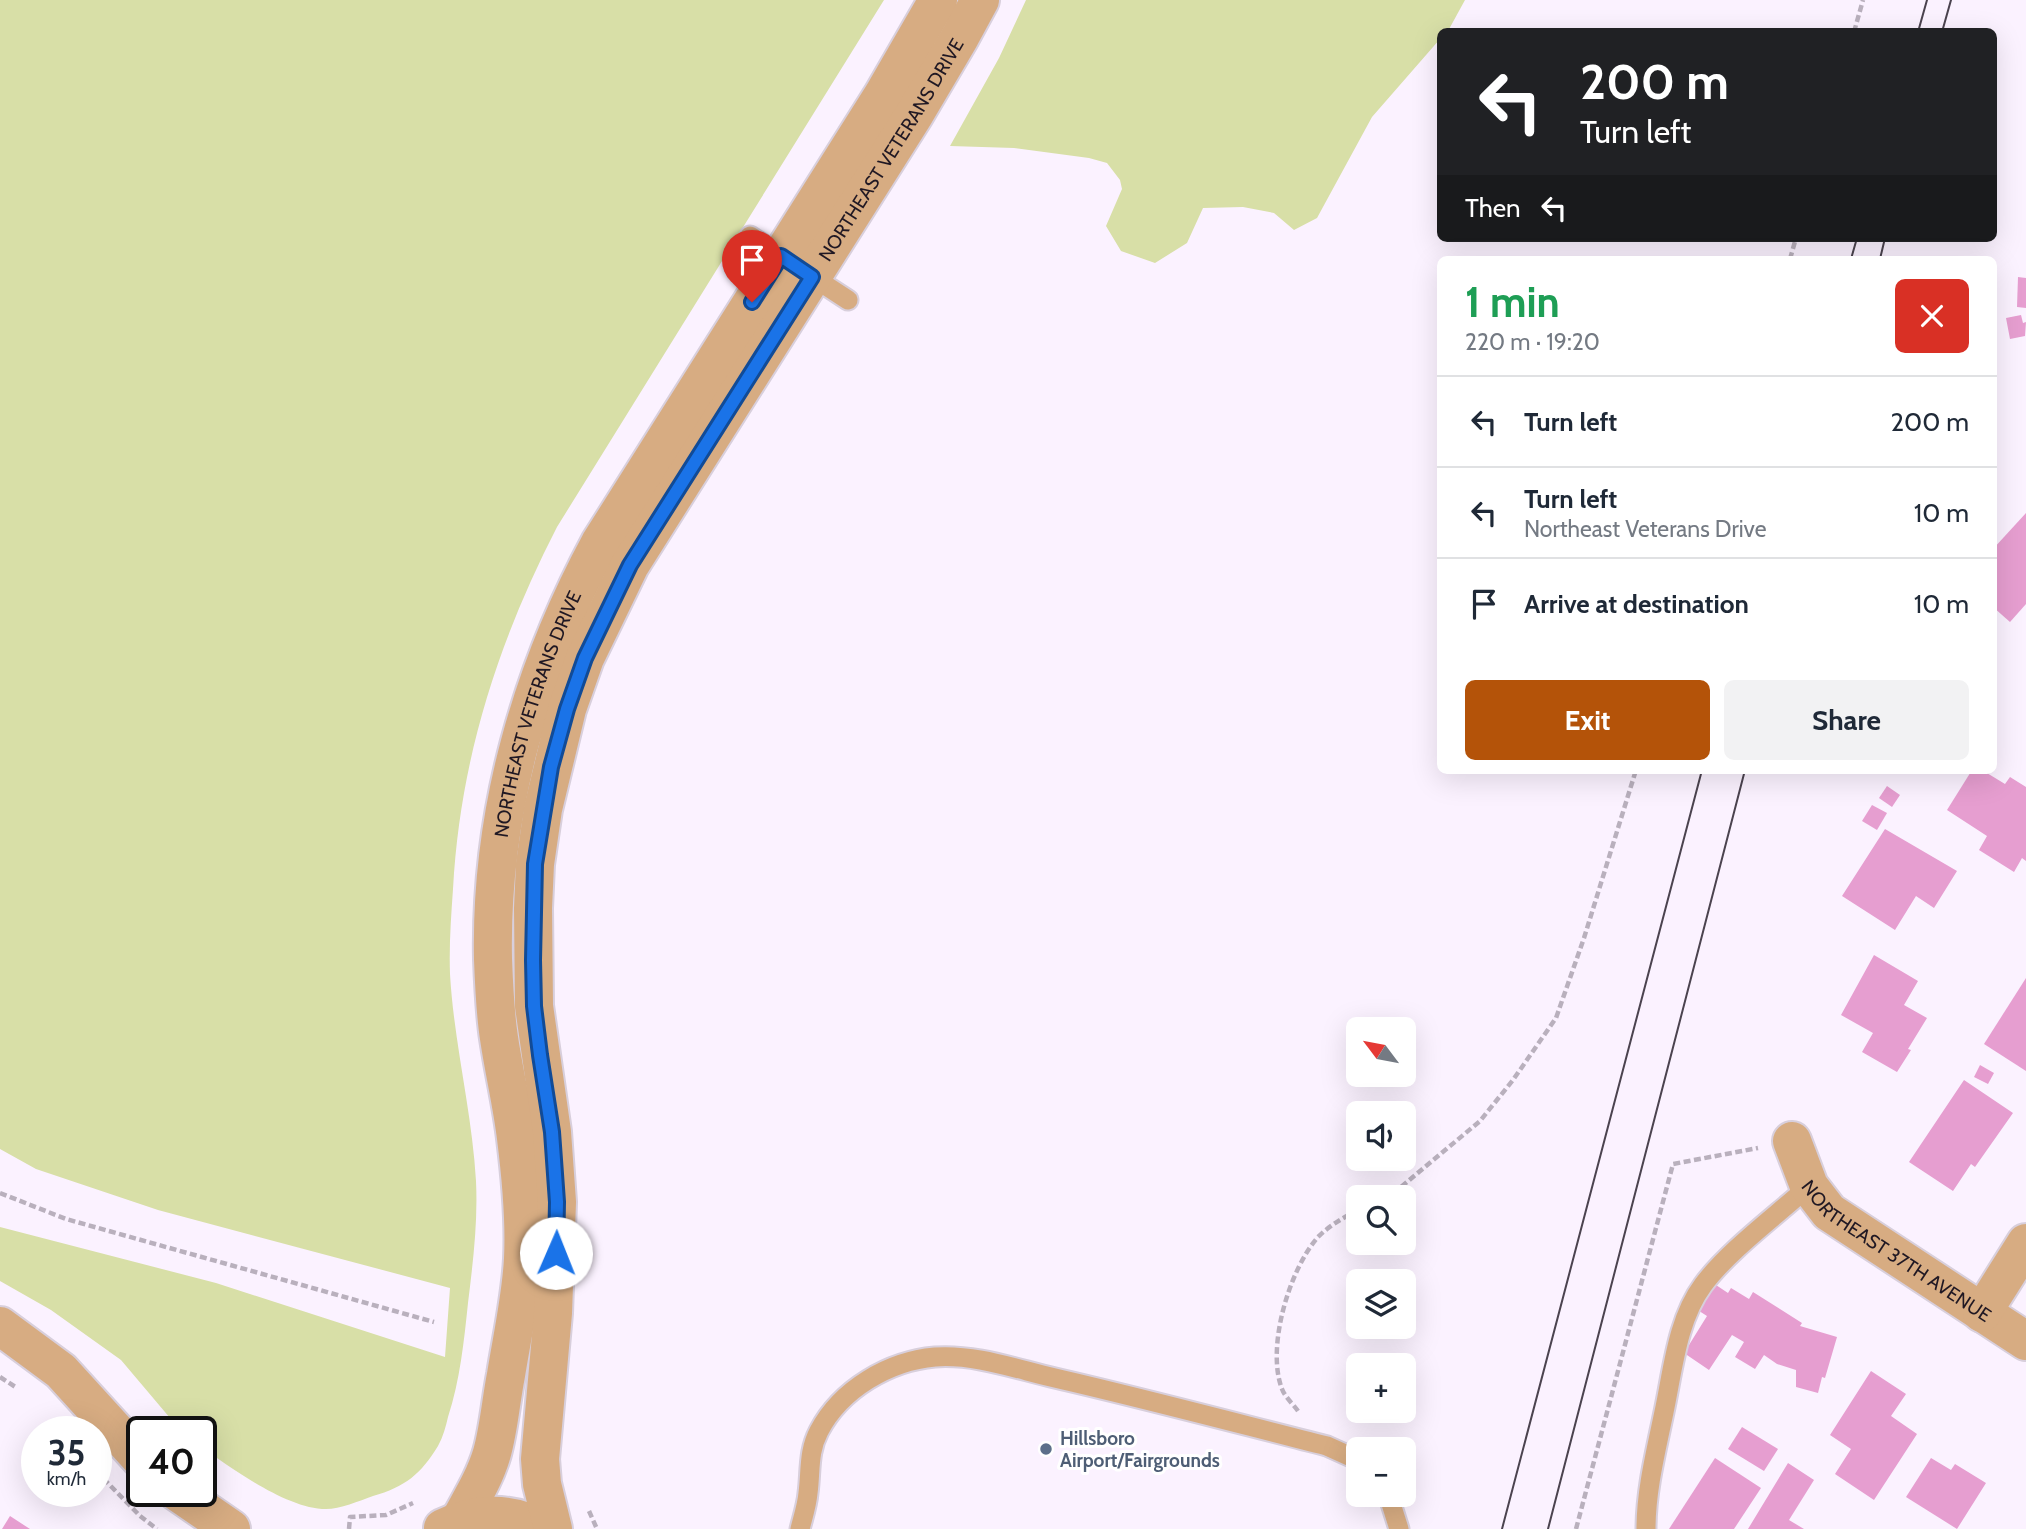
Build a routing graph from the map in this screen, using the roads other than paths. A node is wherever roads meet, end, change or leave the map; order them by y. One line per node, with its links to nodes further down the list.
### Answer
1 (937, 0): 4 (street, NORTHEAST VETERANS DRIVE)
2 (980, 0): 4 (street, NORTHEAST VETERANS DRIVE)
3 (750, 236): 4 (lane)
4 (797, 267): 5 (lane); 16 (street, NORTHEAST VETERANS DRIVE); 19 (street, NORTHEAST VETERANS DRIVE)
5 (848, 300)
6 (1792, 1141): 7 (street, NORTHEAST 37TH AVENUE)
7 (1809, 1186): 9 (street, NORTHEAST 37TH AVENUE); 22 (lane)
8 (2026, 1243): 9 (street)
9 (1982, 1313): 11 (street, NORTHEAST 37TH AVENUE)
10 (0, 1326): 12 (street)
11 (2026, 1341)
12 (126, 1442)
13 (1346, 1455): 20 (lane)
14 (201, 1507): 17 (street)
15 (1392, 1507): 21 (lane)
16 (441, 1515): 18 (street)
17 (233, 1527)
18 (541, 1529)
19 (553, 1529)
20 (800, 1529)
21 (1399, 1529)
22 (1646, 1529)

